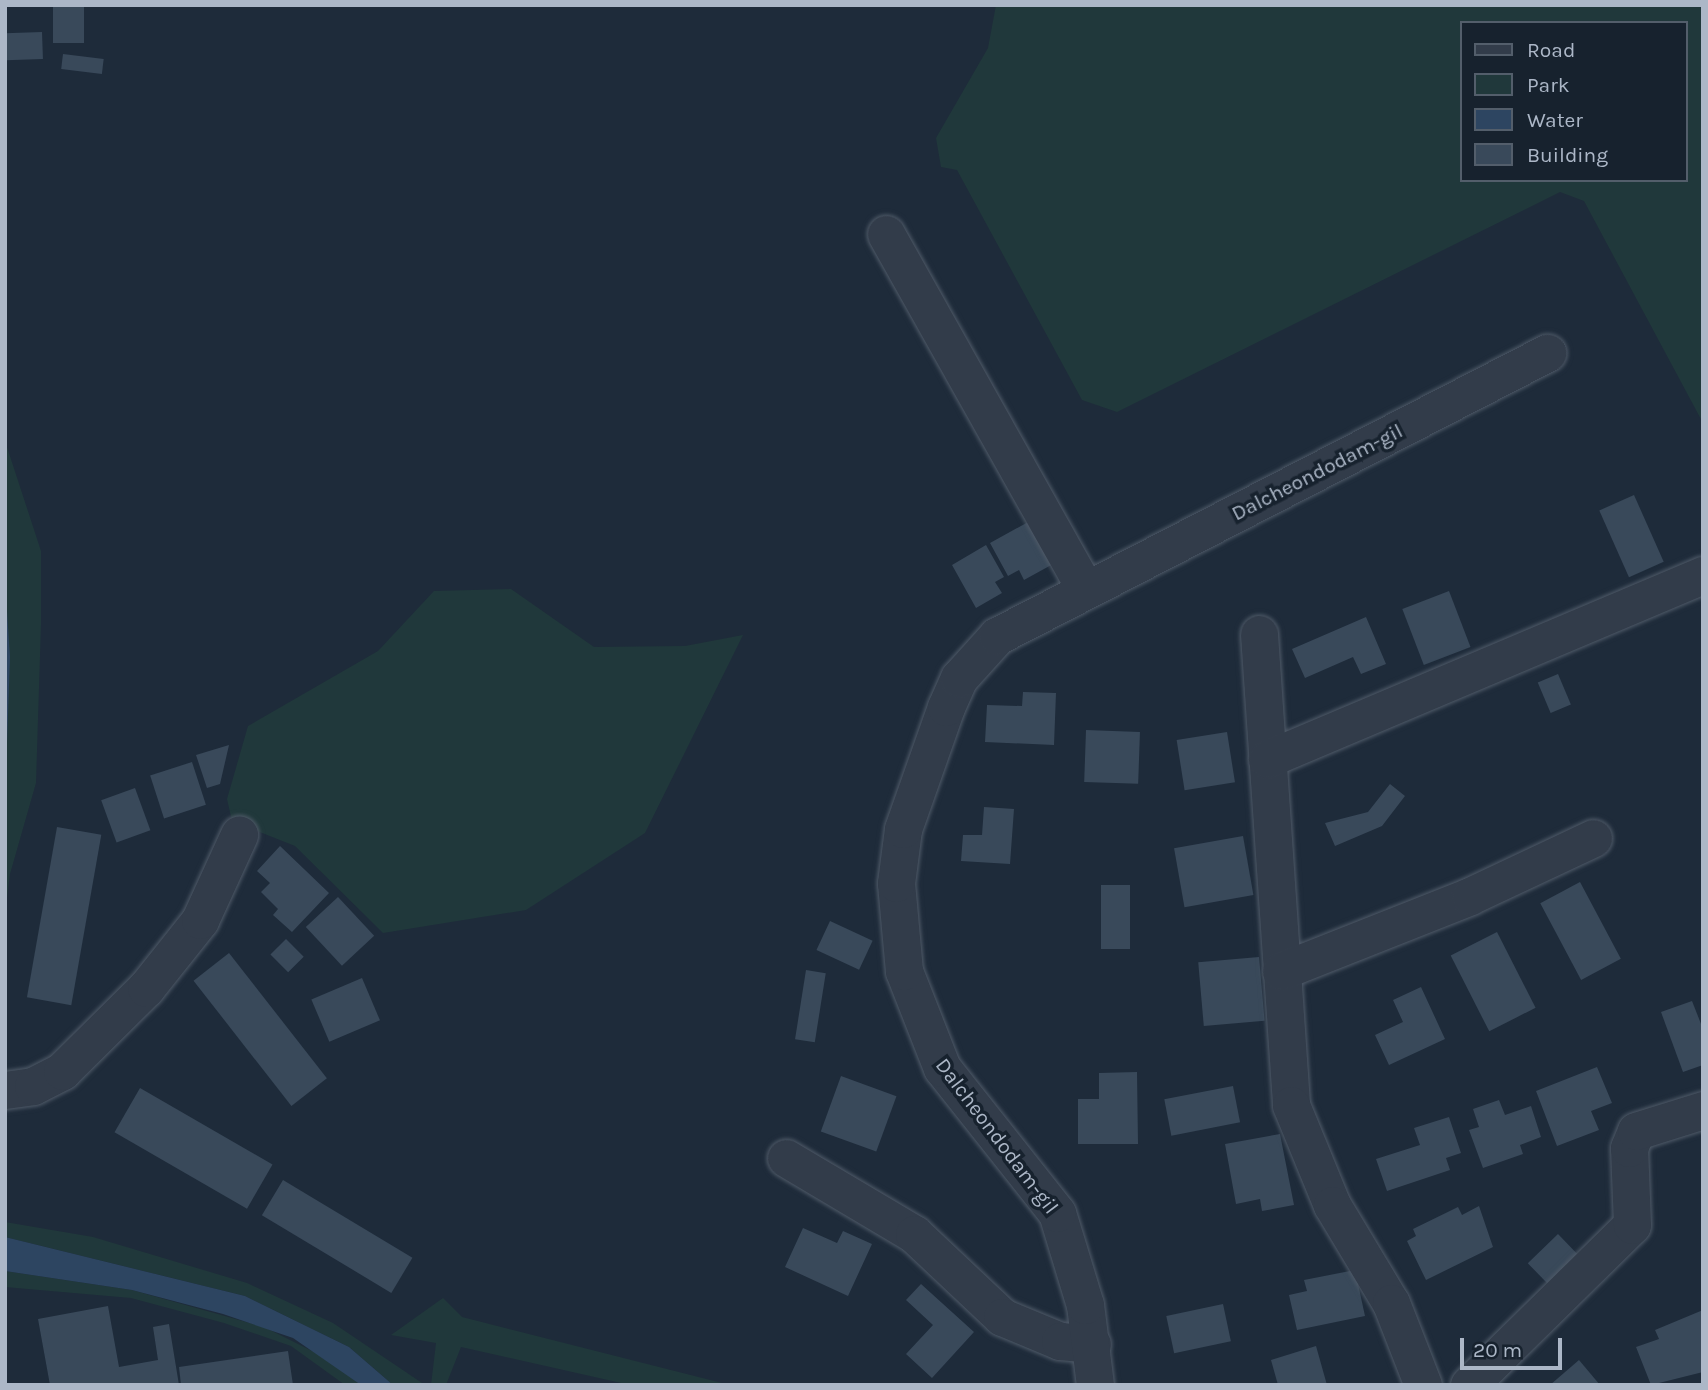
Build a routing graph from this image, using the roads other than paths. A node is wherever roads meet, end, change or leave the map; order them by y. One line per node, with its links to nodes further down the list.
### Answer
1 (886, 234): 4 (street)
2 (1547, 353): 4 (street, Dalcheondodam-gil)
3 (1703, 575): 6 (street)
4 (1086, 590): 13 (street, Dalcheondodam-gil)
5 (1259, 634): 6 (street)
6 (1267, 759): 9 (street)
7 (239, 835): 10 (street)
8 (1593, 838): 9 (street)
9 (1281, 971): 15 (street)
10 (5, 1090)
11 (1703, 1110): 16 (street)
12 (786, 1158): 13 (street)
13 (1092, 1343): 14 (street, Dalcheondodam-gil)
14 (1095, 1385)
15 (1423, 1385)
16 (1469, 1385)

